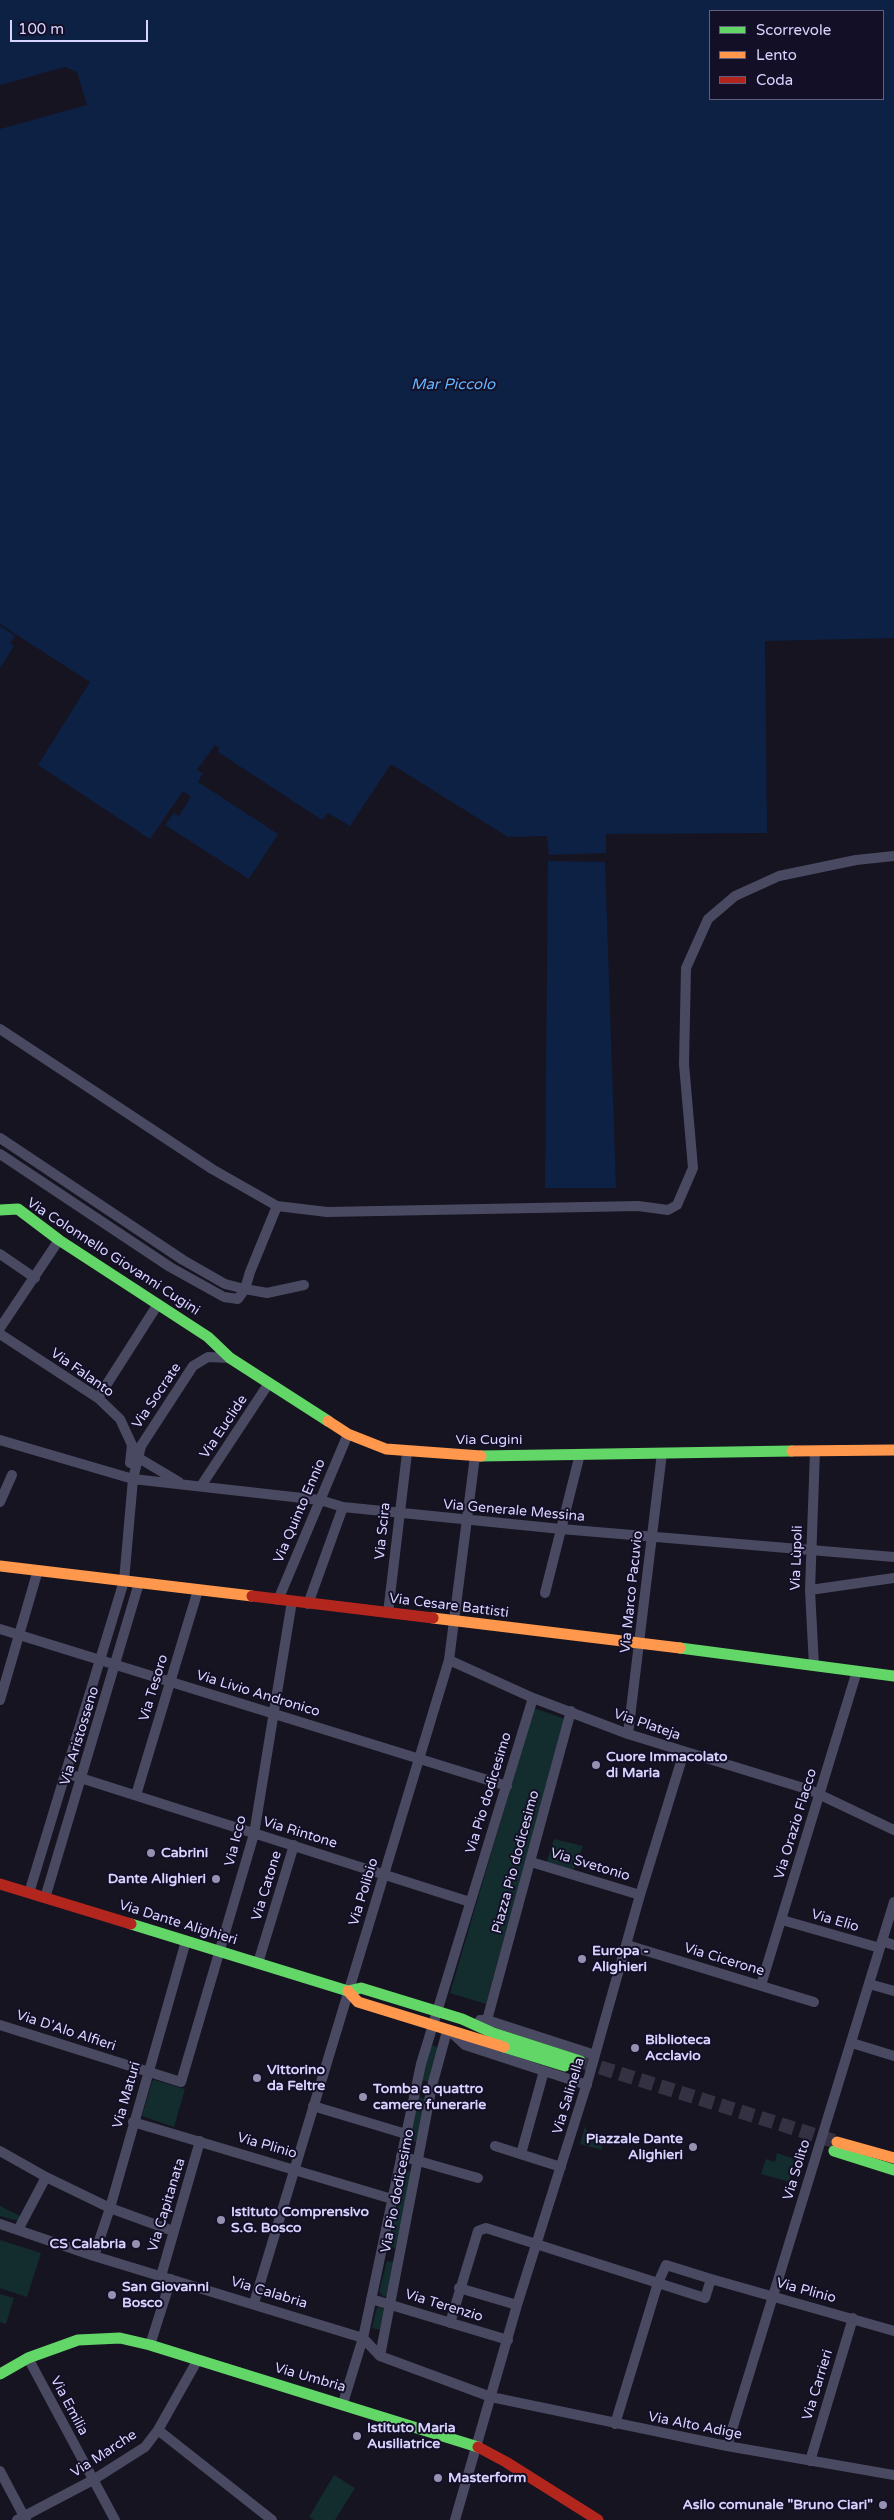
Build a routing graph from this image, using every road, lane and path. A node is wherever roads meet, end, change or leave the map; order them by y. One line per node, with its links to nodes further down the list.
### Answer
1 (894, 856): 5 (street)
2 (0, 1029): 5 (street)
3 (0, 1138): 11 (street)
4 (0, 1154): 11 (street)
5 (277, 1206): 11 (street)
6 (0, 1210): 7 (main road, Via Colonnello Giovanni Cugini)
7 (59, 1240): 9 (street); 12 (main road, Via Colonnello Giovanni Cugini)
8 (0, 1254): 9 (street)
9 (35, 1278): 13 (street)
10 (304, 1285): 11 (street)
11 (245, 1289)
12 (158, 1304): 15 (main road, Via Colonnello Giovanni Cugini); 18 (street)
13 (0, 1328)
14 (0, 1334): 18 (street, Via Falanto)
15 (208, 1337): 16 (main road, Via Cugini)
16 (230, 1358): 17 (main road, Via Cugini); 20 (street, Via Socrate)
17 (269, 1383): 21 (main road, Via Cugini); 34 (street, Via Euclide)
18 (98, 1398): 19 (street, Via Falanto)
19 (127, 1431): 20 (street); 31 (street, Via Falanto)
20 (148, 1433): 29 (street, Via Socrate)
21 (348, 1434): 25 (main road, Via Cugini); 35 (street, Via Quinto Ennio)
22 (0, 1440): 31 (street, Via Generale Messina)
23 (894, 1450): 24 (main road, Via Cugini)
24 (809, 1451): 26 (main road, Via Cugini); 42 (street, Via Lùpoli)
25 (406, 1452): 28 (main road, Via Cugini); 38 (street, Via Scira)
26 (662, 1453): 27 (main road, Via Cugini); 41 (street, Via Marco Pacuvio)
27 (580, 1454): 28 (main road, Via Cugini); 40 (street)
28 (475, 1456): 39 (street, Via Polibio)
29 (137, 1457): 32 (street, Via Socrate); 33 (street)
30 (12, 1475): 36 (street)
31 (120, 1475): 32 (street, Via Generale Messina)
32 (133, 1479): 33 (street, Via Generale Messina); 47 (street)
33 (181, 1484): 34 (street, Via Generale Messina)
34 (201, 1486): 35 (street, Via Generale Messina)
35 (320, 1500): 37 (street, Via Generale Messina); 52 (street, Via Quinto Ennio)
36 (0, 1502)
37 (343, 1507): 38 (street, Via Generale Messina); 54 (street)
38 (399, 1514): 39 (street, Via Generale Messina); 55 (street, Via Scira)
39 (466, 1520): 40 (street, Via Generale Messina); 56 (street, Via Polibio)
40 (561, 1529): 41 (street, Via Generale Messina); 51 (street)
41 (652, 1536): 42 (street, Via Generale Messina); 59 (street, Via Marco Pacuvio)
42 (811, 1549): 43 (street, Via Generale Messina); 50 (street, Via Lùpoli)
43 (894, 1557)
44 (0, 1566): 45 (main road, Via Cesare Battisti)
45 (38, 1570): 47 (main road, Via Cesare Battisti); 58 (street)
46 (894, 1578): 50 (street)
47 (124, 1581): 48 (main road, Via Cesare Battisti); 60 (street, Via Aristosseno)
48 (139, 1583): 49 (main road, Via Cesare Battisti); 62 (street, Via Aristosseno)
49 (198, 1590): 52 (main road, Via Cesare Battisti); 66 (street, Via Tesoro)
50 (810, 1590): 63 (street, Via Lùpoli)
51 (545, 1593)
52 (278, 1600): 53 (main road, Via Cesare Battisti)
53 (292, 1601): 54 (main road, Via Cesare Battisti); 70 (street, Via Icco)
54 (308, 1604): 55 (main road, Via Cesare Battisti)
55 (388, 1613): 56 (main road, Via Cesare Battisti)
56 (455, 1622): 59 (main road, Via Cesare Battisti); 61 (street, Via Polibio)
57 (0, 1629): 58 (street, Via Livio Andronico)
58 (19, 1634): 60 (street, Via Livio Andronico); 68 (street)
59 (640, 1643): 63 (main road, Via Cesare Battisti); 71 (street, Via Marco Pacuvio)
60 (100, 1659): 62 (street, Via Livio Andronico); 74 (street, Via Aristosseno)
61 (449, 1660): 67 (street, Via Plateja); 73 (street, Via Polibio)
62 (116, 1664): 66 (street, Via Livio Andronico); 75 (street, Via Aristosseno)
63 (814, 1666): 64 (main road, Via Cesare Battisti)
64 (857, 1671): 65 (main road, Via Cesare Battisti); 77 (street, Via Orazio Flacco)
65 (894, 1676)
66 (170, 1681): 70 (street, Via Livio Andronico); 78 (street, Via Tesoro)
67 (533, 1698): 69 (street, Via Plateja); 76 (street, Via Pio dodicesimo)
68 (0, 1700)
69 (571, 1711): 71 (street, Via Plateja); 82 (street, Piazza Pio dodicesimo)
70 (274, 1713): 73 (street, Via Livio Andronico); 80 (street, Via Icco)
71 (628, 1734): 72 (street, Via Plateja)
72 (684, 1752): 77 (street, Via Plateja); 86 (street, Via Salinella)
73 (418, 1758): 76 (street, Via Livio Andronico); 83 (street, Via Polibio)
74 (65, 1773): 75 (street, Via Rintone); 85 (street, Via Aristosseno)
75 (81, 1778): 78 (street, Via Rintone); 87 (street, Via Aristosseno)
76 (507, 1786): 88 (street, Via Pio dodicesimo)
77 (819, 1794): 79 (street, Via Plateja); 90 (street, Via Orazio Flacco)
78 (136, 1795): 80 (street, Via Rintone)
79 (894, 1830)
80 (254, 1834): 81 (street, Via Rintone); 95 (street, Via Icco)
81 (294, 1845): 83 (street, Via Rintone); 96 (street, Via Catone)
82 (531, 1862): 86 (street, Via Svetonio); 104 (street, Piazza Pio dodicesimo)
83 (384, 1875): 88 (street, Via Rintone); 99 (street, Via Polibio)
84 (0, 1884): 85 (main road, Via Dante Alighieri)
85 (29, 1893): 87 (main road, Via Dante Alighieri)
86 (640, 1895): 92 (street, Via Salinella)
87 (45, 1898): 91 (main road, Via Dante Alighieri)
88 (470, 1902): 102 (street, Via Pio dodicesimo)
89 (894, 1902): 93 (street, Via Solìto)
90 (782, 1920): 93 (street, Via Elio); 98 (street, Via Orazio Flacco)
91 (186, 1941): 95 (main road, Via Dante Alighieri); 112 (street, Via Maturi)
92 (627, 1945): 98 (street, Via Cicerone); 109 (street, Via Salinella)
93 (881, 1945): 94 (street, Via Elio); 97 (street, Via Solìto)
94 (894, 1945)
95 (219, 1951): 96 (main road, Via Dante Alighieri); 113 (street, Via Icco)
96 (258, 1963): 99 (main road, Via Dante Alighieri)
97 (869, 1984): 100 (street); 108 (street, Via Solìto)
98 (761, 1985): 101 (street, Via Cicerone)
99 (348, 1990): 102 (main road, Via Dante Alighieri); 106 (main road, Via Dante Alighieri); 117 (street, Via Polibio)
100 (894, 1991)
101 (814, 2002)
102 (438, 2012): 103 (main road, Via Dante Alighieri); 106 (street, Via Pio dodicesimo)
103 (462, 2019): 104 (street, Via Dante Alighieri); 107 (main road, Via Dante Alighieri)
104 (486, 2020): 109 (street, Via Dante Alighieri)
105 (0, 2025): 112 (street, Via D'Alo Alfieri)
106 (433, 2026): 107 (main road, Via Dante Alighieri); 114 (street, Via Pio dodicesimo)
107 (450, 2032): 111 (street, Via Dante Alighieri); 116 (street, Via Pio dodicesimo)
108 (852, 2043): 110 (street); 145 (street, Via Solìto)
109 (596, 2055): 115 (street, Via Salinella)
110 (894, 2056)
111 (544, 2071): 115 (street, Via Dante Alighieri); 123 (street)
112 (148, 2072): 113 (street, Via D'Alo Alfieri); 118 (street, Via Maturi)
113 (180, 2082)
114 (417, 2082): 116 (street); 119 (street, Via Pio dodicesimo)
115 (587, 2084): 127 (street, Via Salinella)
116 (432, 2086): 126 (street, Via Pio dodicesimo)
117 (313, 2106): 119 (street); 128 (street, Via Polibio)
118 (133, 2122): 120 (street, Via Plinio); 133 (street, Via Maturi)
119 (406, 2134): 124 (street, Via Pio dodicesimo)
120 (200, 2142): 128 (street, Via Plinio); 136 (street, Via Capitanata)
121 (494, 2146): 123 (street)
122 (0, 2151): 130 (street)
123 (521, 2154): 127 (street)
124 (401, 2156): 126 (street); 132 (street, Via Pio dodicesimo)
125 (894, 2158): 129 (main road)
126 (418, 2159): 131 (street); 139 (street, Via Pio dodicesimo)
127 (561, 2167): 137 (street, Via Salinella)
128 (294, 2168): 132 (street, Via Plinio); 147 (street, Via Polibio)
129 (894, 2170)
130 (46, 2177): 133 (street); 135 (street)
131 (478, 2178)
132 (392, 2199): 138 (street, Via Pio dodicesimo)
133 (110, 2208): 136 (street); 140 (street, Via Maturi)
134 (0, 2224): 135 (street, Via Calabria)
135 (18, 2230): 140 (street, Via Calabria)
136 (174, 2231): 141 (street, Via Capitanata)
137 (537, 2245): 143 (street); 144 (street); 149 (street, Via Salinella)
138 (382, 2249): 139 (street); 146 (street, Via Pio dodicesimo)
139 (400, 2253): 148 (street, Via Pio dodicesimo)
140 (94, 2256): 141 (street, Via Calabria)
141 (166, 2277): 147 (street, Via Calabria); 155 (street, Via Capitanata)
142 (711, 2279): 143 (street, Via Plinio); 143 (street); 145 (street, Via Plinio)
143 (658, 2283): 162 (street)
144 (459, 2288): 149 (street); 151 (street)
145 (773, 2296): 150 (street, Via Plinio); 165 (street, Via Solìto)
146 (371, 2299): 148 (street, Via Terenzio); 153 (street, Via Pio dodicesimo)
147 (254, 2303): 153 (street, Via Calabria)
148 (391, 2305): 151 (street, Via Terenzio); 156 (street, Via Pio dodicesimo)
149 (517, 2305): 154 (street, Via Salinella)
150 (853, 2318): 152 (street, Via Plinio); 166 (street, Via Carrieri)
151 (450, 2323): 154 (street, Via Terenzio)
152 (894, 2331)
153 (363, 2338): 156 (street, Via Calabria); 161 (street, Via Pio dodicesimo)
154 (508, 2340): 160 (street, Via Salinella)
155 (150, 2345): 157 (main road, Via Umbria); 158 (main road, Via Umbria)
156 (380, 2356): 160 (street, Via Calabria)
157 (28, 2358): 159 (main road, Via Umbria); 169 (street, Via Emilia)
158 (197, 2361): 161 (main road, Via Umbria); 163 (street, Via Marche)
159 (0, 2374)
160 (492, 2396): 162 (street, Via Alto Adige); 164 (street, Via Salinella)
161 (343, 2403): 164 (main road, Via Umbria)
162 (615, 2424): 165 (street, Via Alto Adige)
163 (158, 2430): 169 (street, Via Marche); 170 (street)
164 (476, 2446): 174 (street, Via Salinella); 175 (main road, Via Umbria)
165 (727, 2446): 166 (street, Via Alto Adige)
166 (810, 2461): 168 (street, Via Alto Adige)
167 (0, 2471): 171 (street)
168 (894, 2475)
169 (93, 2480): 171 (street, Via Marche); 172 (street, Via Emilia)
170 (259, 2516): 173 (street)
171 (22, 2519)
172 (114, 2520)
173 (272, 2520)
174 (455, 2520)
175 (598, 2520)

